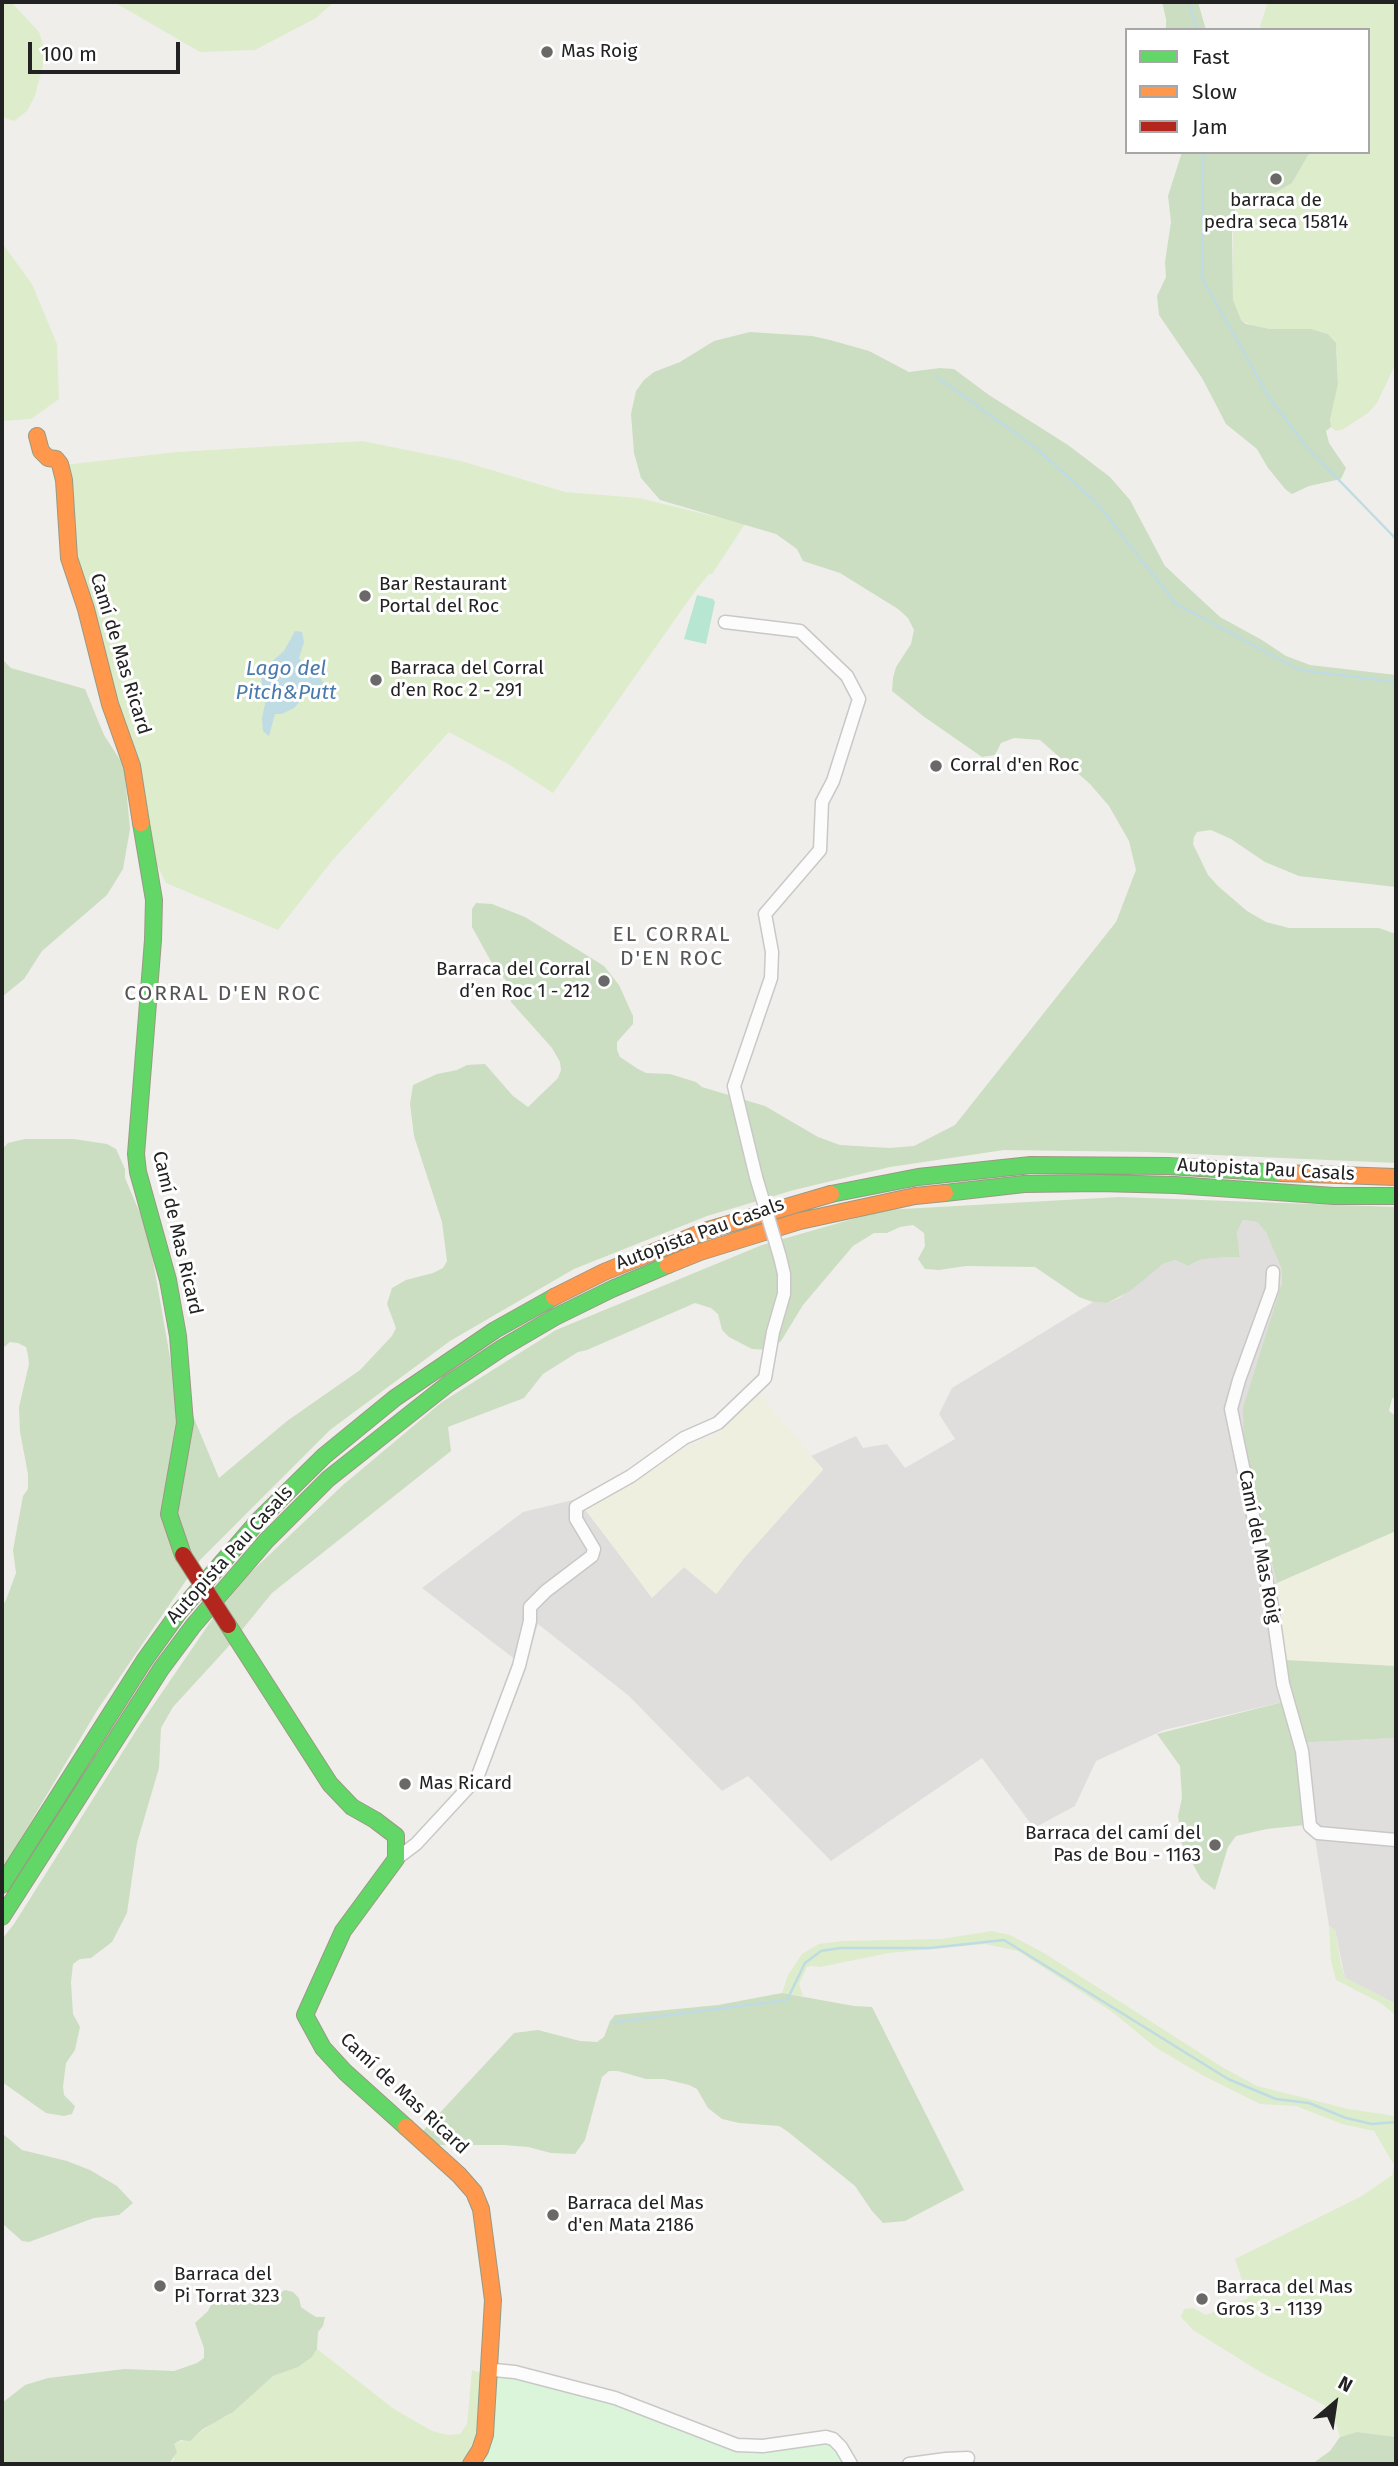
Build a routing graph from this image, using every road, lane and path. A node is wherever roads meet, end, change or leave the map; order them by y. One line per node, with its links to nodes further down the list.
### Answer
1 (37, 436): 7 (main road, Camí de Mas Ricard, bridge)
2 (725, 622): 7 (street, bridge)
3 (1396, 1177): 8 (main road, Autopista Pau Casals)
4 (1396, 1196): 9 (main road, Autopista Pau Casals)
5 (1273, 1272): 6 (street, Camí del Mas Roig)
6 (1396, 1840)
7 (396, 1859): 10 (main road, Camí de Mas Ricard)
8 (2, 1885)
9 (2, 1917)
10 (489, 2374): 12 (main road, Camí de Mas Ricard); 13 (street)
11 (968, 2458): 14 (street)
12 (471, 2464)
13 (851, 2464)
14 (909, 2464)

